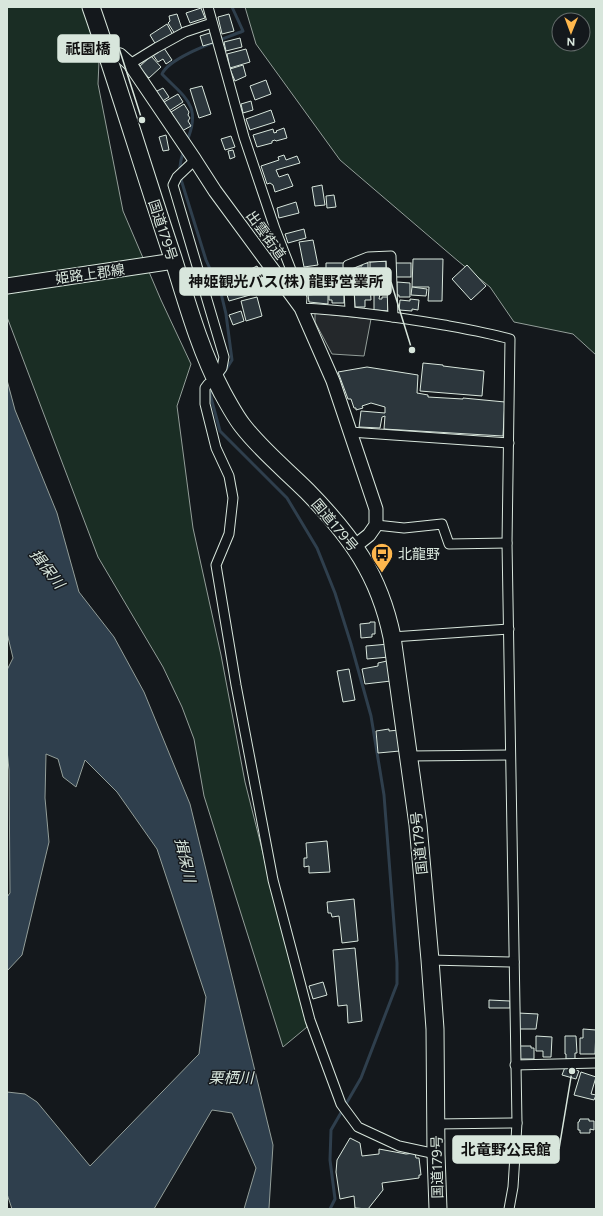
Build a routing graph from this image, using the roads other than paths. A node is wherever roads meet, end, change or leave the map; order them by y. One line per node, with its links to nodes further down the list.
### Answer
1 (91, 7): 4 (highway, 国道179号)
2 (208, 7): 3 (street)
3 (212, 23): 5 (street); 9 (street)
4 (107, 53): 5 (street, 出雲街道); 7 (highway, 国道179号)
5 (130, 64): 6 (street, 出雲街道)
6 (195, 160): 9 (street, 出雲街道); 12 (street)
7 (174, 261): 8 (main road, 姫路上郡線); 18 (highway, 国道179号)
8 (7, 286)
9 (301, 308): 10 (street); 14 (street, 出雲街道)
10 (350, 312): 11 (street); 11 (street)
11 (392, 317): 15 (street)
12 (219, 372)
13 (208, 384): 29 (street)
14 (350, 432): 15 (street); 16 (street, 出雲街道)
15 (509, 442): 17 (street)
16 (376, 525): 17 (street); 18 (street)
17 (507, 543): 19 (street)
18 (355, 546): 20 (highway, 国道179号)
19 (509, 629): 20 (street); 21 (street)
20 (392, 637): 22 (highway, 国道179号)
21 (510, 755): 22 (street); 24 (street)
22 (409, 756): 23 (highway, 国道179号)
23 (430, 960): 24 (street); 28 (highway, 国道179号)
24 (514, 962): 26 (street)
25 (596, 1063): 26 (street)
26 (515, 1065): 27 (street)
27 (516, 1123): 28 (street); 31 (street)
28 (436, 1124): 29 (highway, 国道179号)
29 (436, 1154): 30 (highway, 国道179号)
30 (438, 1209)
31 (509, 1209)

